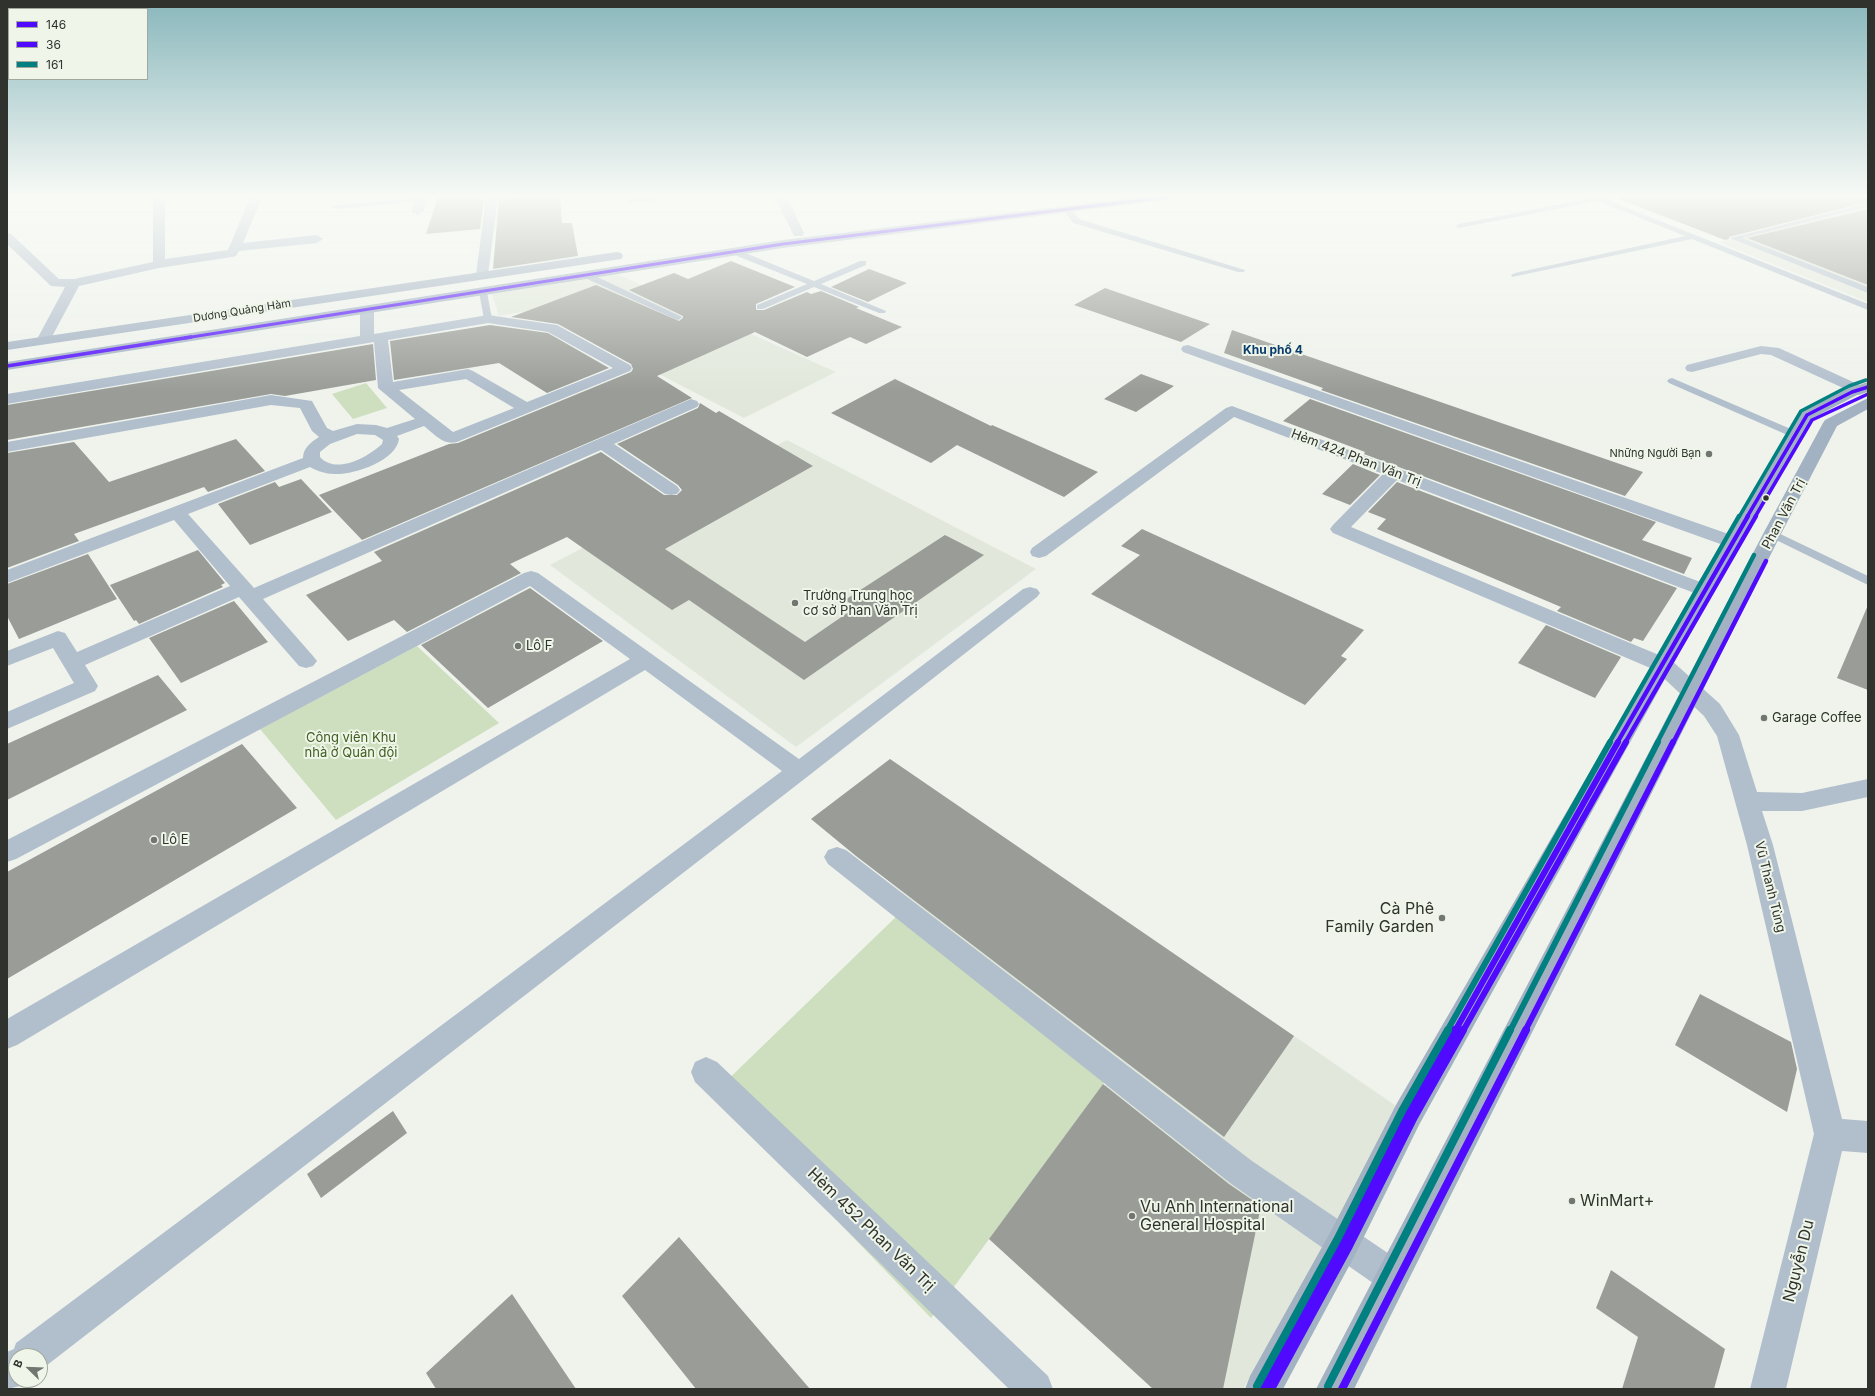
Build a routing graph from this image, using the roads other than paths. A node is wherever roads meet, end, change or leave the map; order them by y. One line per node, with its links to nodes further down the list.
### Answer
1 (34, 262): 17 (street)
2 (171, 262): 12 (street)
3 (484, 262): 14 (street)
4 (574, 262): 14 (street, Dương Quảng Hàm)
5 (673, 262): 16 (street, Dương Quảng Hàm)
6 (760, 262): 18 (lane)
7 (1214, 262): 13 (lane)
8 (1575, 262): 15 (lane)
9 (1755, 262): 22 (lane)
10 (1796, 262): 19 (lane)
11 (863, 263): 18 (lane)
12 (159, 264): 17 (street)
13 (1240, 270)
14 (482, 275): 28 (street, Dương Quảng Hàm)
15 (1515, 275)
16 (588, 276): 20 (street, Dương Quảng Hàm); 25 (lane)
17 (74, 283): 28 (street)
18 (813, 284): 21 (lane); 24 (lane)
19 (1868, 290)
20 (483, 292): 23 (street, Dương Quảng Hàm); 26 (lane)
21 (760, 307)
22 (1868, 307)
23 (367, 310): 27 (street); 31 (street, Dương Quảng Hàm)
24 (882, 311)
25 (678, 318)
26 (488, 319): 27 (street); 38 (street)
27 (374, 338): 34 (street); 36 (street)
28 (43, 341): 29 (street, Dương Quảng Hàm)
29 (7, 346)
30 (1188, 349): 51 (street)
31 (7, 366)
32 (1692, 368): 35 (street)
33 (1672, 381): 41 (lane)
34 (386, 388): 38 (street); 39 (street)
35 (1865, 393): 41 (street); 50 (street, Phan Văn Trị)
36 (7, 400)
37 (691, 404): 43 (street)
38 (526, 408): 39 (street)
39 (426, 420): 40 (street)
40 (387, 434): 42 (street); 45 (street)
41 (1796, 435): 49 (street)
42 (331, 436): 44 (street); 45 (street)
43 (602, 443): 47 (street); 56 (street)
44 (7, 447)
45 (313, 460): 48 (street)
46 (1395, 472): 52 (street, Hẻm 424 Phan Văn Trị); 55 (street, Hẻm 424 Phan Văn Trị); 62 (street, Vũ Thanh Tùng)
47 (671, 490)
48 (177, 512): 53 (street); 56 (street)
49 (1749, 514): 50 (street); 51 (street)
50 (1775, 530): 54 (lane); 63 (street, Phan Văn Trị)
51 (1733, 542): 55 (street)
52 (1039, 552)
53 (7, 576)
54 (1868, 581)
55 (1704, 590): 62 (street)
56 (246, 592): 60 (street); 61 (street)
57 (1030, 593): 65 (street)
58 (7, 659): 61 (street)
59 (645, 660): 65 (street); 68 (street); 70 (street)
60 (306, 661)
61 (72, 662): 64 (street)
62 (1663, 665): 63 (street, Vũ Thanh Tùng); 74 (street)
63 (1693, 690): 67 (street, Vũ Thanh Tùng); 75 (street, Phan Văn Trị)
64 (7, 721)
65 (799, 771): 76 (street)
66 (1868, 788): 67 (street)
67 (1747, 801): 72 (street, Vũ Thanh Tùng)
68 (7, 852)
69 (837, 857): 74 (street)
70 (7, 1035)
71 (706, 1072): 77 (street, Hẻm 452 Phan Văn Trị)
72 (1830, 1134): 73 (street); 80 (street, Nguyễn Du)
73 (1868, 1137)
74 (1342, 1243): 75 (street); 78 (street)
75 (1392, 1276): 79 (street, Phan Văn Trị)
76 (40, 1348)
77 (1035, 1389)
78 (1263, 1389)
79 (1334, 1389)
80 (1768, 1389)

